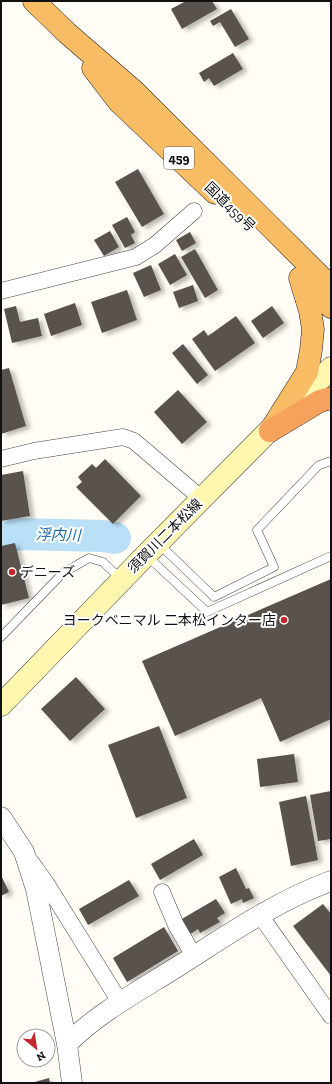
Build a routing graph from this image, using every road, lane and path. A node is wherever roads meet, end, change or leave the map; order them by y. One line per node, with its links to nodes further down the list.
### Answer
1 (34, 1): 3 (highway, 国道459号 / 459)
2 (194, 211): 6 (street)
3 (302, 268): 4 (highway); 5 (highway, 国道459号 / 459); 7 (highway, 国道459号 / 459); 10 (highway)
4 (331, 271)
5 (331, 287)
6 (1, 291)
7 (331, 307)
8 (331, 368): 10 (main road, 須賀川二本松線)
9 (331, 398): 10 (highway)
10 (270, 431): 13 (main road, 須賀川二本松線)
11 (1, 459): 13 (street)
12 (331, 461): 14 (lane)
13 (202, 499): 14 (main road, 須賀川二本松線)
14 (152, 549): 15 (lane); 16 (main road, 須賀川二本松線)
15 (331, 556)
16 (122, 580): 17 (lane); 18 (main road, 須賀川二本松線)
17 (1, 637)
18 (1, 705)
19 (1, 817): 20 (street)
20 (24, 852): 25 (street); 27 (street)
21 (331, 881): 23 (street)
22 (162, 892): 24 (street)
23 (260, 915): 24 (street); 26 (street)
24 (194, 956): 25 (street)
25 (120, 1002): 27 (street)
26 (331, 1016)
27 (67, 1044): 28 (street)
28 (72, 1083)

